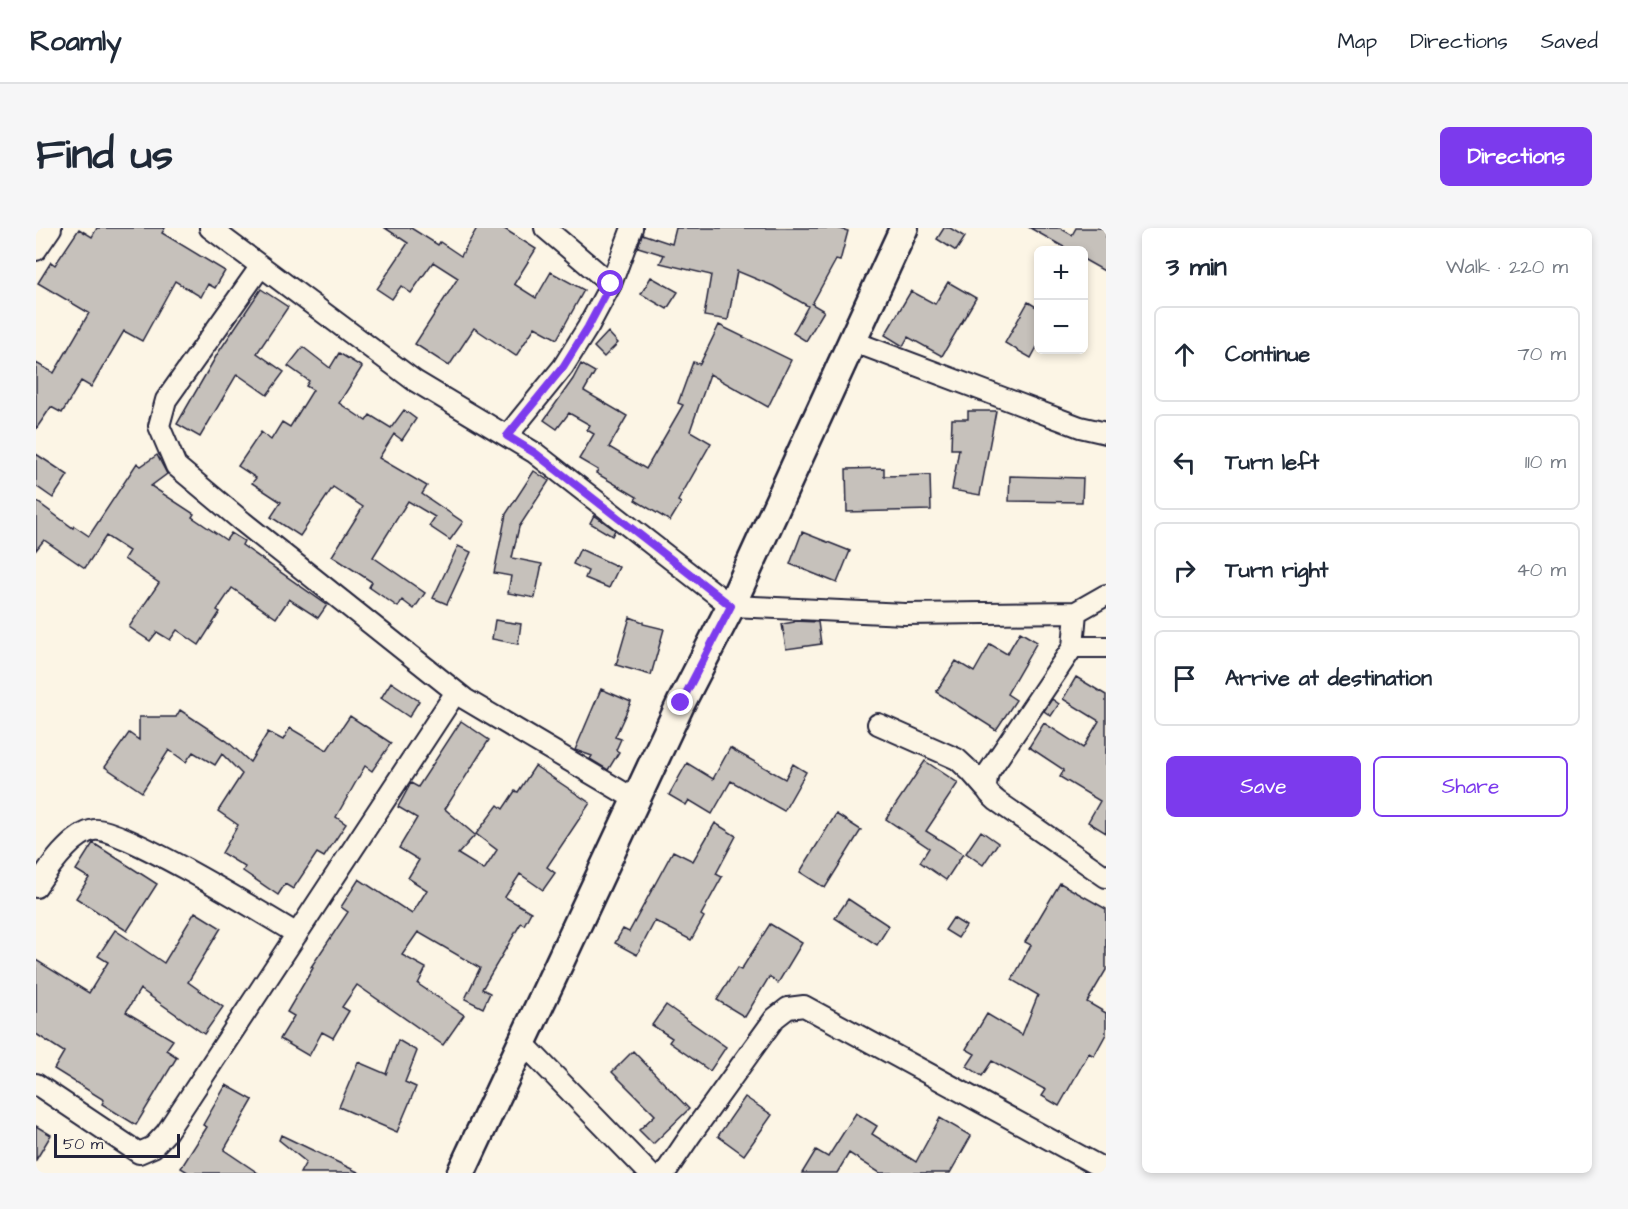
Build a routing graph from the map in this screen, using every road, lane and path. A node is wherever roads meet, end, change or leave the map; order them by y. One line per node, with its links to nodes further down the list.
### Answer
1 (51, 228): 6 (street)
2 (210, 228): 7 (street)
3 (545, 228): 8 (street)
4 (632, 228): 8 (street)
5 (904, 228): 9 (main road)
6 (36, 250)
7 (261, 266): 11 (street); 17 (street)
8 (611, 284): 11 (street)
9 (852, 341): 10 (street); 13 (main road)
10 (1106, 433)
11 (507, 436): 13 (street)
12 (1106, 595): 14 (street)
13 (731, 606): 14 (street); 20 (main road)
14 (1076, 612): 15 (street)
15 (1073, 647): 16 (street); 19 (street)
16 (1106, 647)
17 (456, 692): 20 (street); 23 (street)
18 (878, 724): 19 (street)
19 (985, 788): 21 (street)
20 (636, 800): 24 (main road)
21 (1106, 877)
22 (36, 887): 23 (street)
23 (297, 934): 25 (street)
24 (522, 1042): 27 (main road); 28 (street)
25 (36, 1084)
26 (1106, 1170): 29 (street)
27 (461, 1173)
28 (649, 1173)
29 (666, 1173)

